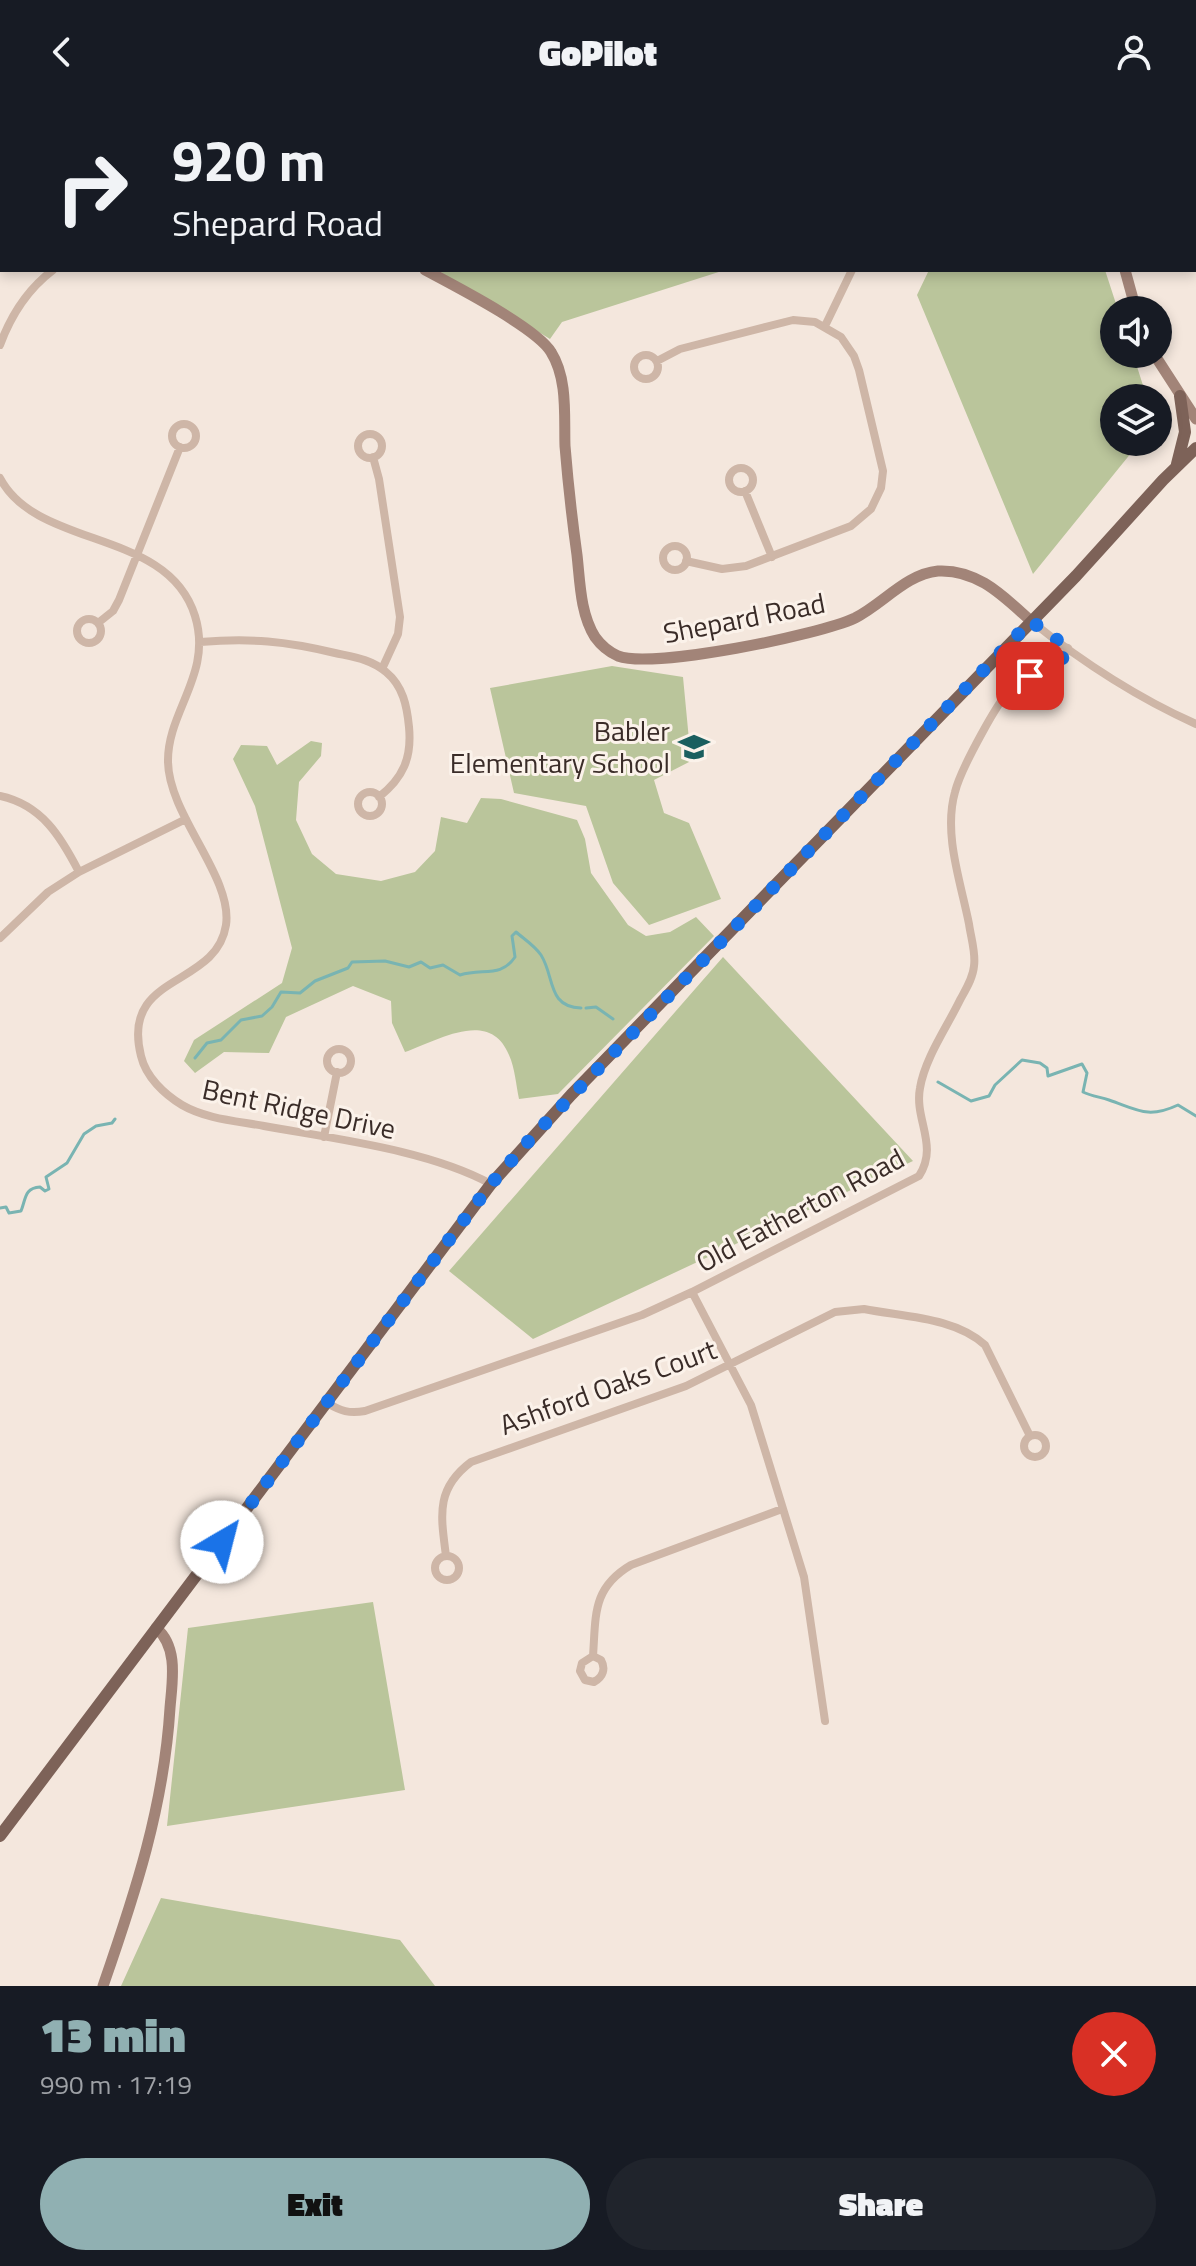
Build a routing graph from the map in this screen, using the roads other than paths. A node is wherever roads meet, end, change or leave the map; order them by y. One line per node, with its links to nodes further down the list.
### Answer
1 (51, 272): 7 (street)
2 (428, 272): 22 (street, Shepard Road)
3 (851, 272): 6 (street)
4 (1126, 272): 5 (street)
5 (1132, 296)
6 (825, 326): 8 (street); 20 (street)
7 (0, 345)
8 (657, 361)
9 (1163, 368): 10 (street)
10 (1180, 396): 11 (main road); 12 (street); 16 (main road)
11 (1196, 404)
12 (1196, 419)
13 (180, 447): 19 (street)
14 (1196, 448): 16 (main road)
15 (373, 457): 26 (street)
16 (1177, 466): 22 (main road)
17 (0, 478): 19 (street, Bent Ridge Drive)
18 (745, 491): 20 (street)
19 (137, 556): 23 (street); 24 (street, Bent Ridge Drive)
20 (772, 557): 21 (street)
21 (686, 561)
22 (1031, 621): 25 (street, Shepard Road); 35 (main road)
23 (98, 623)
24 (200, 642): 26 (street); 30 (street, Bent Ridge Drive)
25 (1068, 648): 27 (street, Shepard Road); 36 (street, Old Eatherton Road)
26 (382, 669): 29 (street)
27 (1196, 724)
28 (0, 796): 31 (street)
29 (379, 797)
30 (186, 819): 31 (street); 34 (street, Bent Ridge Drive)
31 (79, 872): 32 (street)
32 (0, 938)
33 (337, 1072): 34 (street)
34 (324, 1137): 35 (street, Bent Ridge Drive)
35 (491, 1184): 38 (main road)
36 (692, 1292): 37 (street); 38 (street, Old Eatherton Road)
37 (731, 1366): 39 (street, Ashford Oaks Court); 40 (street); 41 (street, Ashford Oaks Court)
38 (327, 1403): 42 (main road)
39 (1030, 1436)
40 (782, 1509): 43 (street); 44 (street)
41 (446, 1556)
42 (156, 1628): 45 (main road); 46 (street)
43 (593, 1656)
44 (825, 1721)
45 (0, 1836)
46 (103, 1986)

